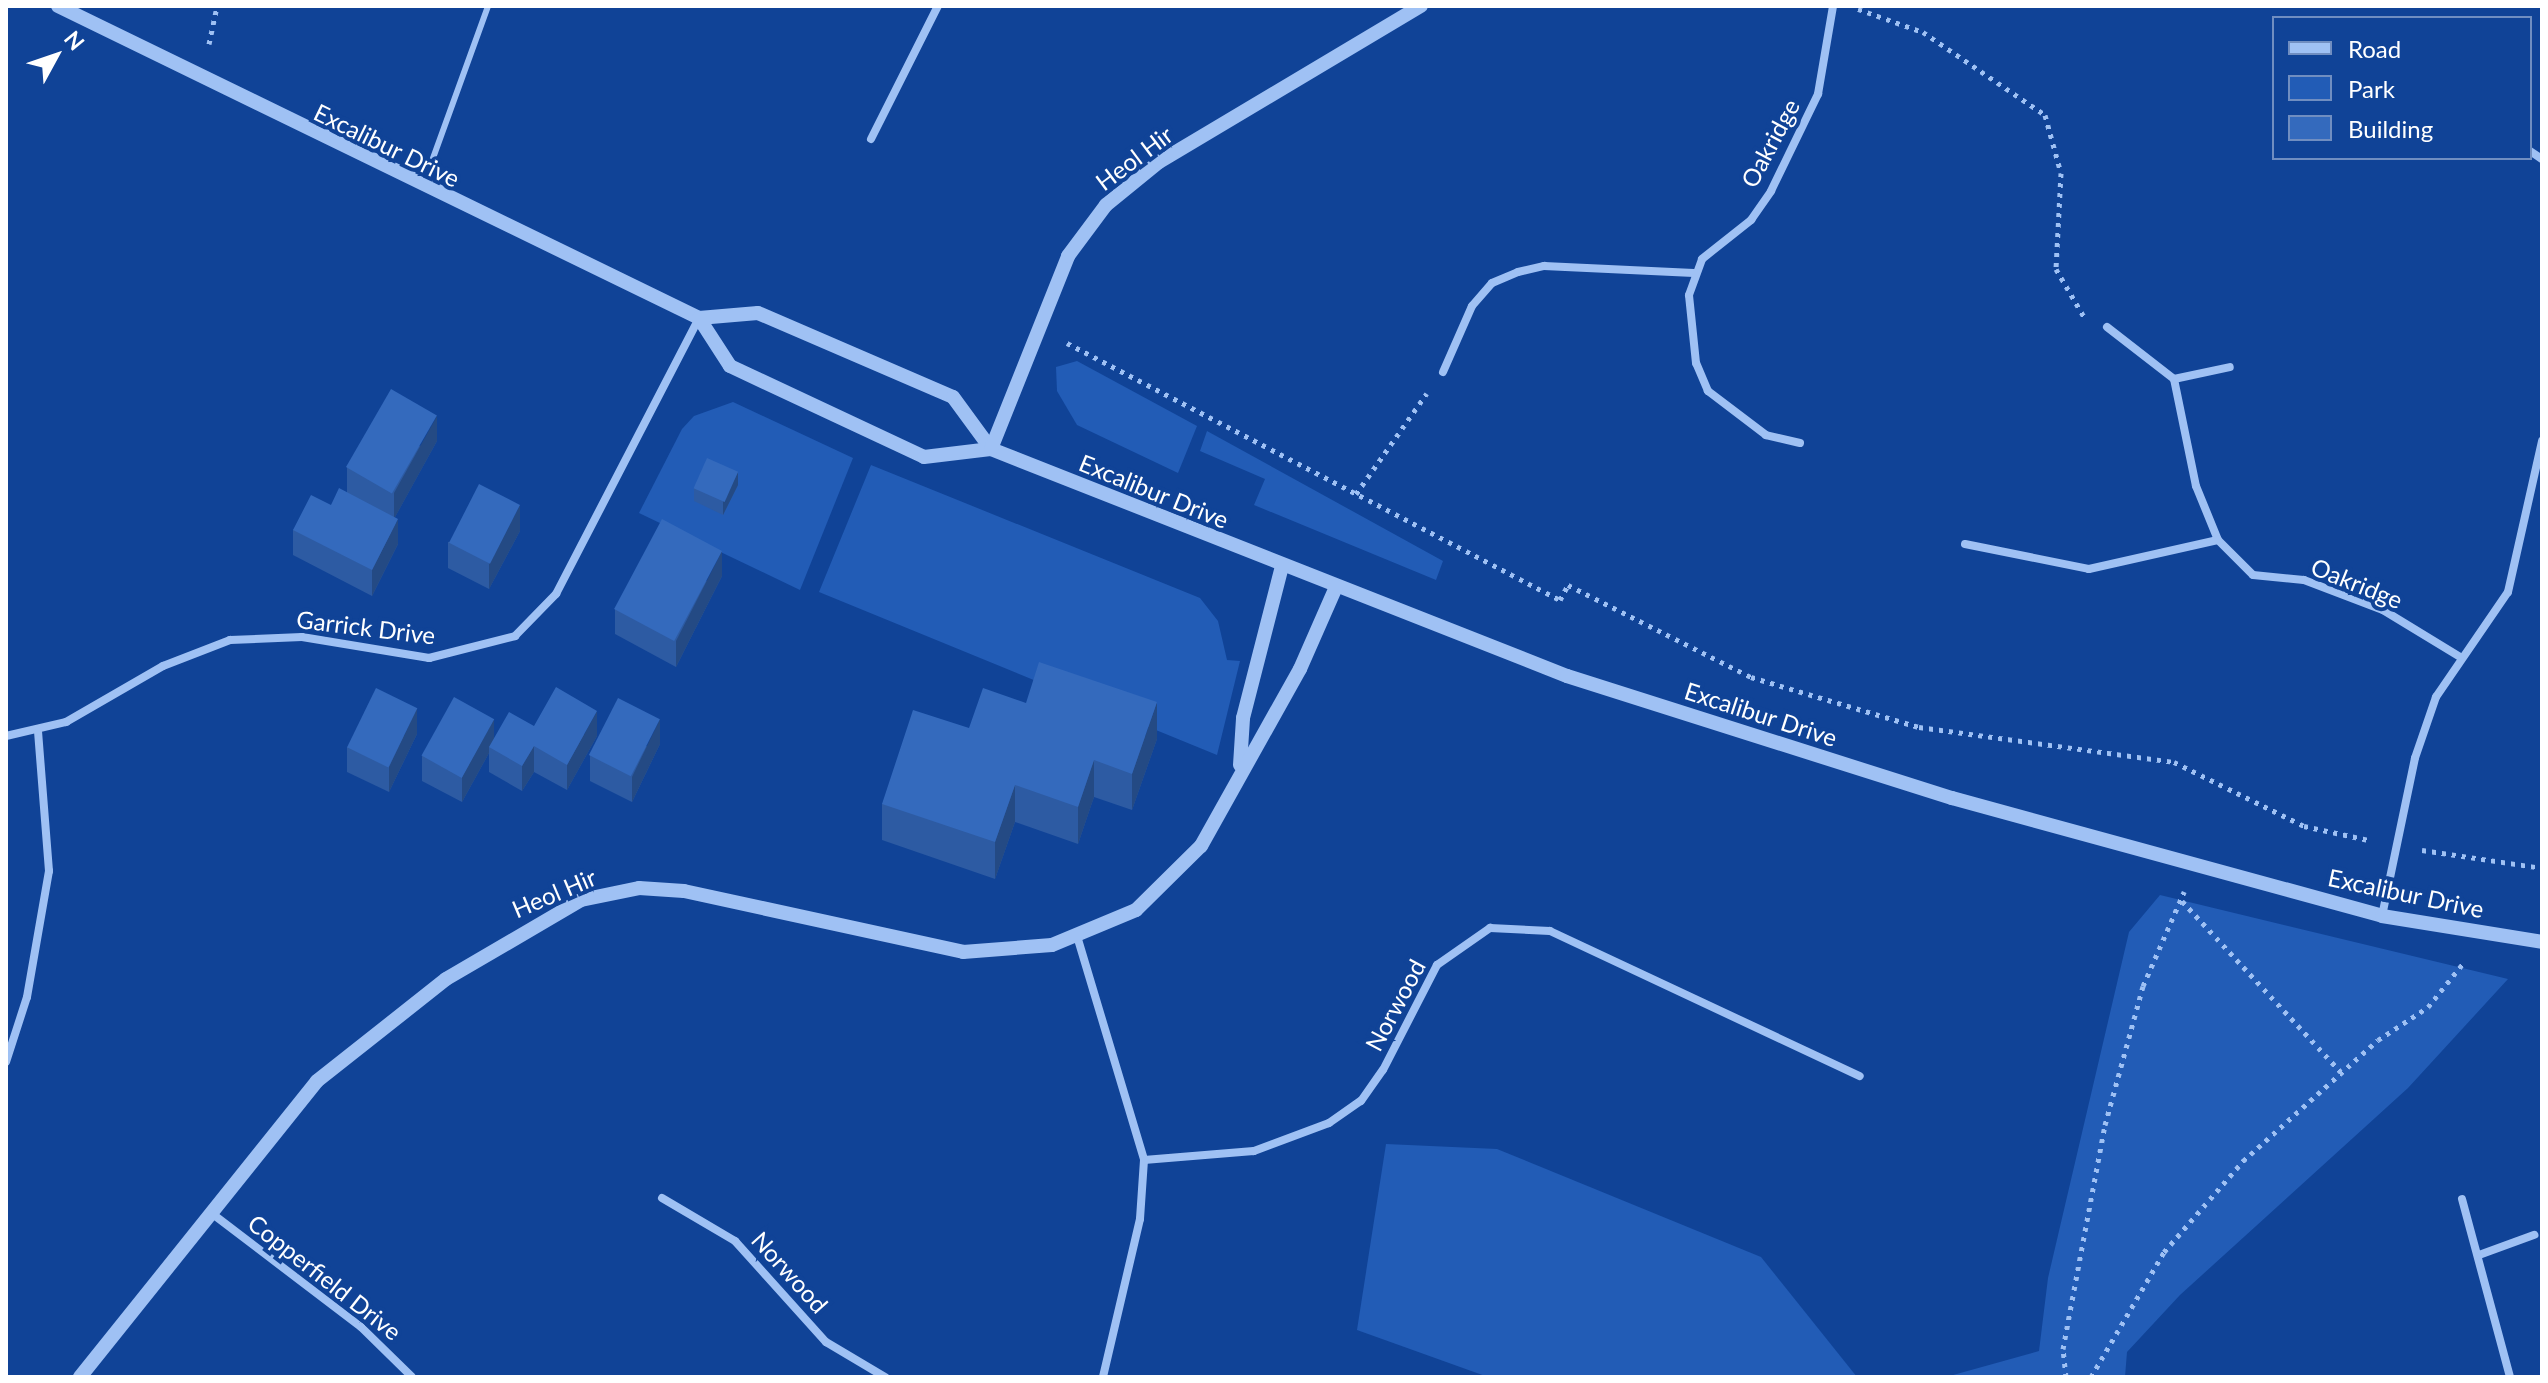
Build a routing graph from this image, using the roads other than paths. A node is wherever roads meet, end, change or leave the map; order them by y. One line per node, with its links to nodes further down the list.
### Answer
1 (58, 6): 7 (street, Excalibur Drive)
2 (488, 6): 7 (lane)
3 (938, 6): 6 (street)
4 (1421, 6): 16 (street, Heol Hir)
5 (1833, 6): 8 (street, Oakridge)
6 (871, 139)
7 (423, 187): 9 (street, Excalibur Drive)
8 (1694, 273): 12 (street); 15 (street)
9 (699, 318): 16 (street); 16 (street, Excalibur Drive); 22 (street, Garrick Drive)
10 (2108, 328): 13 (street)
11 (2230, 367): 13 (street)
12 (1443, 372)
13 (2174, 379): 17 (street, Oakridge)
14 (2542, 441): 21 (street)
15 (1800, 443)
16 (991, 449): 19 (street, Excalibur Drive)
17 (2218, 540): 18 (street); 21 (street, Oakridge)
18 (1965, 544)
19 (1282, 566): 20 (street, Excalibur Drive); 24 (street, Heol Hir)
20 (1336, 587): 24 (street, Heol Hir); 25 (street, Excalibur Drive)
21 (2462, 658): 25 (street)
22 (38, 732): 23 (street, Garrick Drive); 28 (street)
23 (6, 736)
24 (1240, 765): 26 (street, Heol Hir)
25 (2382, 916): 27 (street, Excalibur Drive)
26 (1077, 936): 30 (street); 33 (street, Heol Hir)
27 (2542, 942)
28 (6, 1062)
29 (1860, 1076): 30 (street, Norwood)
30 (1144, 1160): 39 (street)
31 (662, 1198): 38 (street, Norwood)
32 (2462, 1199): 35 (street)
33 (209, 1212): 36 (street, Heol Hir); 37 (street, Copperfield Drive)
34 (2534, 1235): 35 (street)
35 (2479, 1255): 40 (street)
36 (80, 1377)
37 (412, 1377)
38 (885, 1377)
39 (1103, 1377)
40 (2510, 1377)

